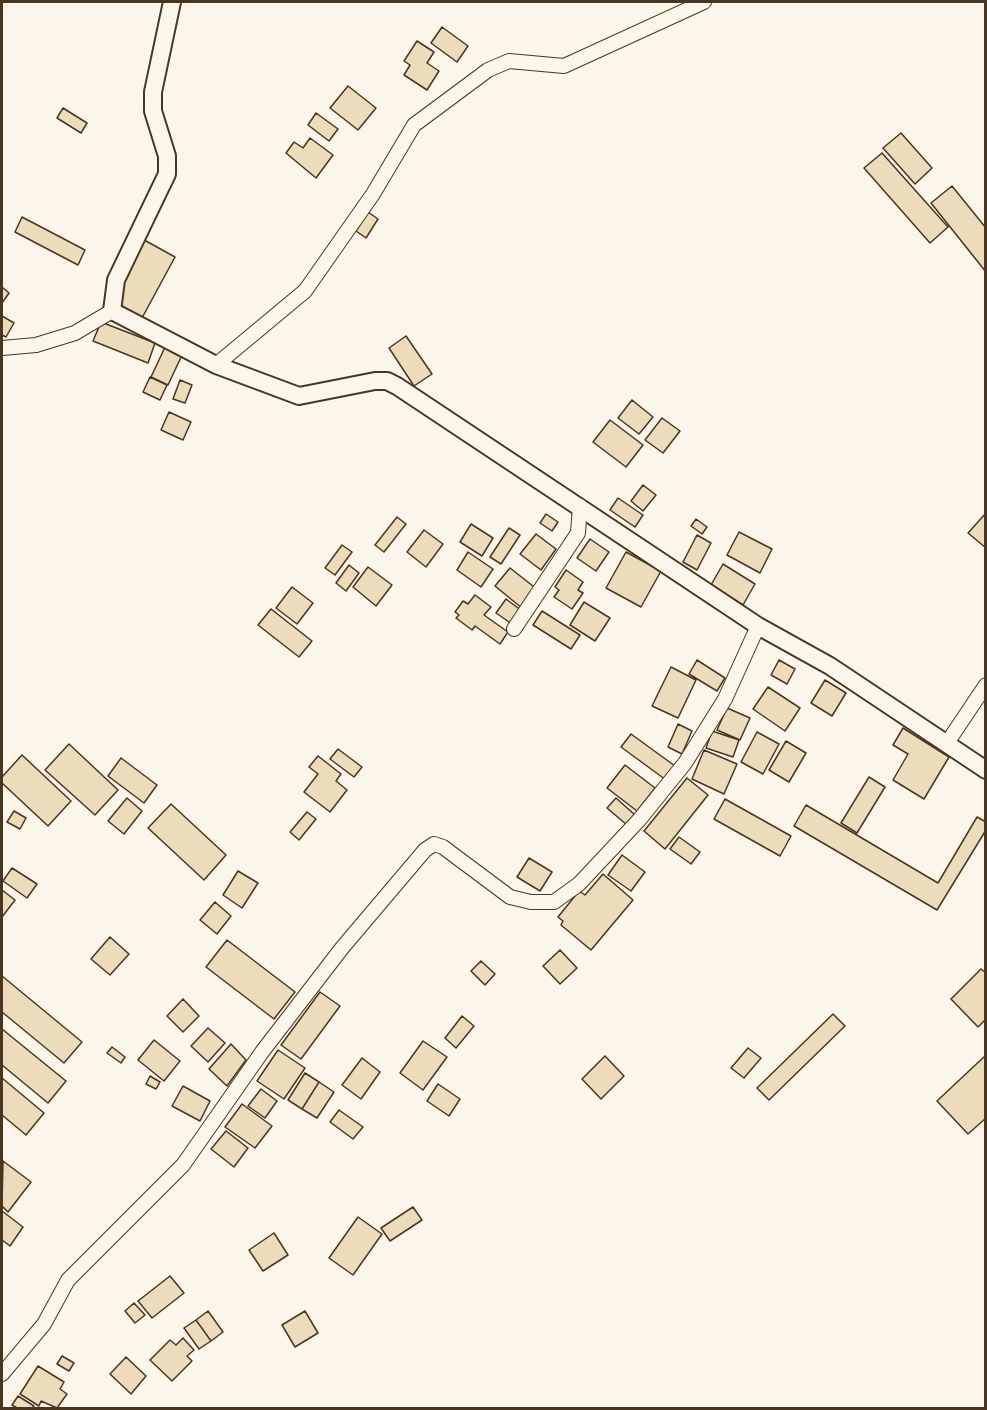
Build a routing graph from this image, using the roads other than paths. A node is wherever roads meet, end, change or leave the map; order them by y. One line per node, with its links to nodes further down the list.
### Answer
1 (172, 2): 3 (street)
2 (704, 2): 5 (street)
3 (112, 312): 4 (street); 5 (street)
4 (2, 348)
5 (216, 364): 6 (street)
6 (580, 506): 7 (street); 8 (street)
7 (758, 626): 10 (street); 12 (street)
8 (514, 629)
9 (986, 685): 10 (street)
10 (947, 743): 11 (street)
11 (986, 770)
12 (2, 1374)

